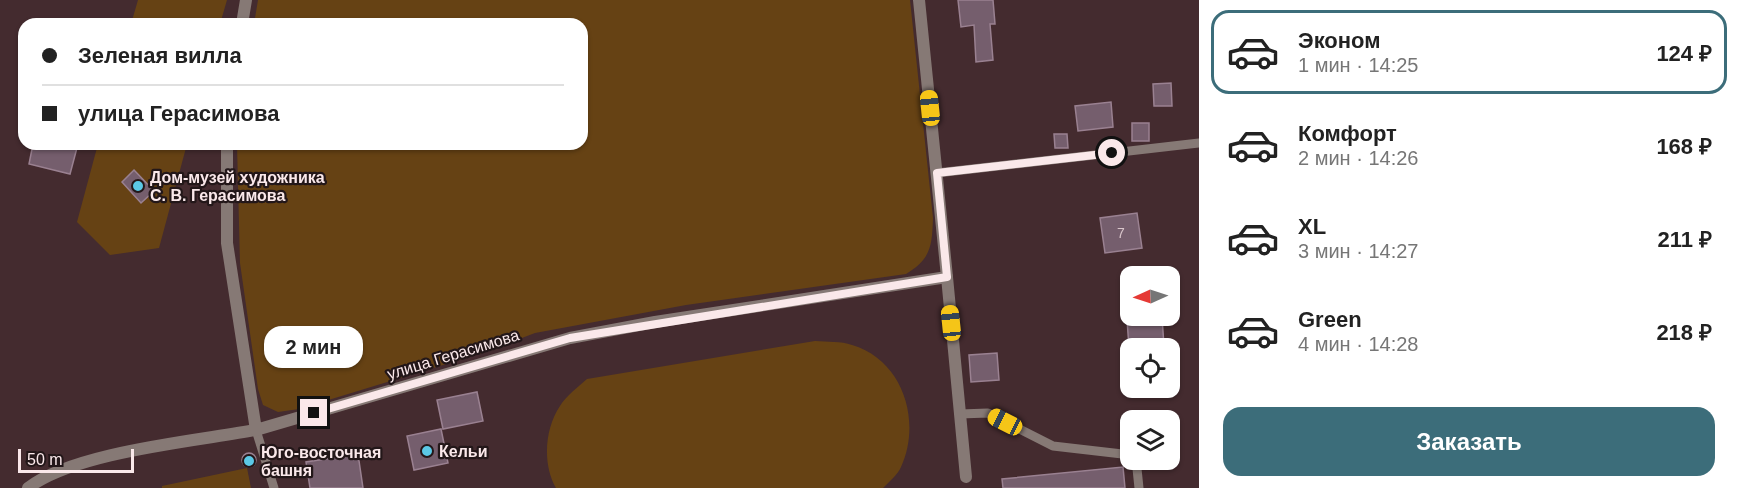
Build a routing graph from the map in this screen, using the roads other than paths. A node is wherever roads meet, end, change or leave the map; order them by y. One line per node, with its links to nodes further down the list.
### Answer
1 (246, 0): 3 (street)
2 (919, 0): 6 (street)
3 (243, 18)
4 (1199, 143): 6 (lane)
5 (227, 150): 9 (street)
6 (937, 173): 7 (street)
7 (947, 277): 8 (street); 9 (street, улица Герасимова)
8 (960, 414): 10 (lane); 12 (street)
9 (256, 430): 13 (street, улица Герасимова); 14 (lane)
10 (1120, 454)
11 (1137, 470): 15 (lane)
12 (966, 477)
13 (28, 488)
14 (274, 488)
15 (1139, 488)

